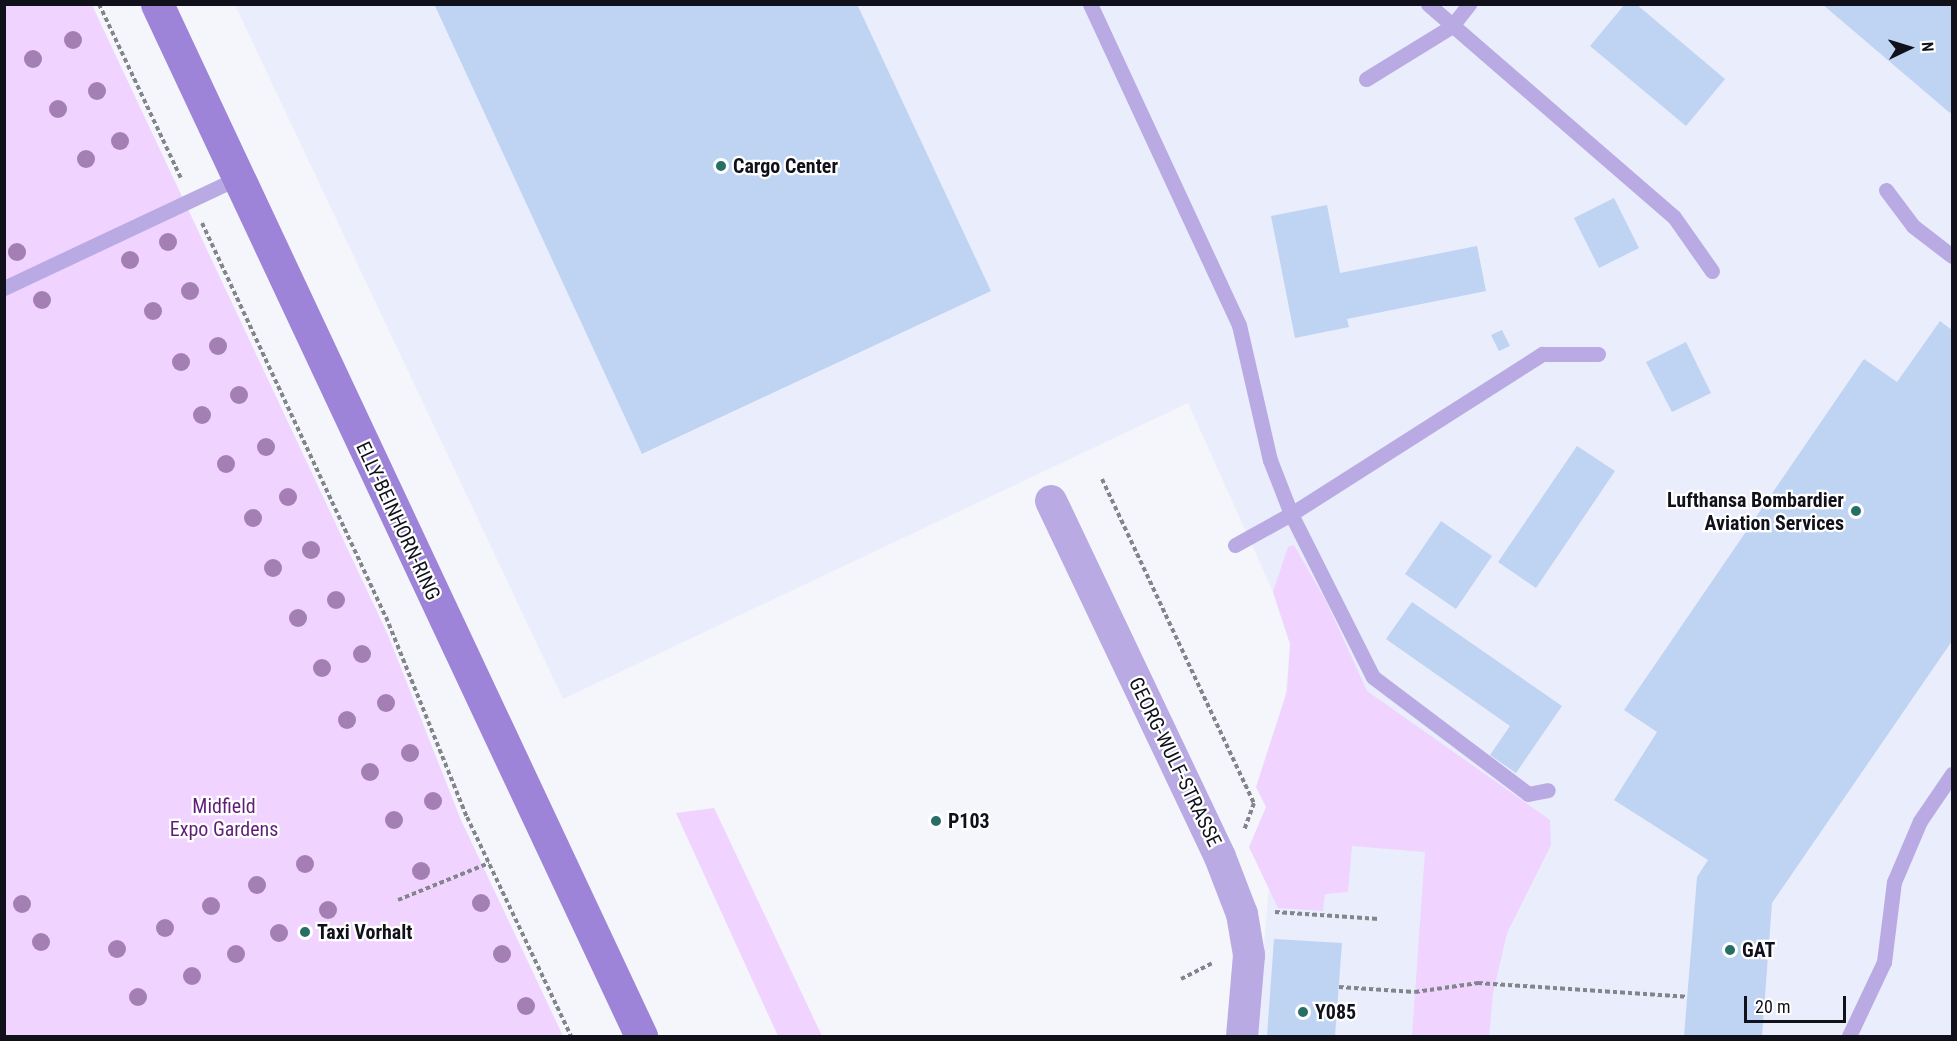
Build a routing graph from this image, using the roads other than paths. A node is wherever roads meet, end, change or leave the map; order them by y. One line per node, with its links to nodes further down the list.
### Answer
1 (157, 4): 7 (street, ELLY-BEINHORN-RING)
2 (1090, 4): 14 (lane)
3 (1428, 4): 5 (lane)
4 (1469, 4): 5 (lane)
5 (1452, 26): 6 (lane); 10 (lane)
6 (1366, 79)
7 (238, 178): 11 (lane); 18 (street, ELLY-BEINHORN-RING)
8 (1886, 190): 9 (lane)
9 (1953, 256)
10 (1712, 271)
11 (4, 288)
12 (1598, 354): 14 (lane)
13 (1051, 501): 19 (street, GEORG-WULF-STRASSE)
14 (1291, 514): 15 (lane); 17 (lane)
15 (1235, 544)
16 (1953, 774): 20 (lane)
17 (1548, 790)
18 (641, 1036)
19 (1242, 1036)
20 (1849, 1036)

